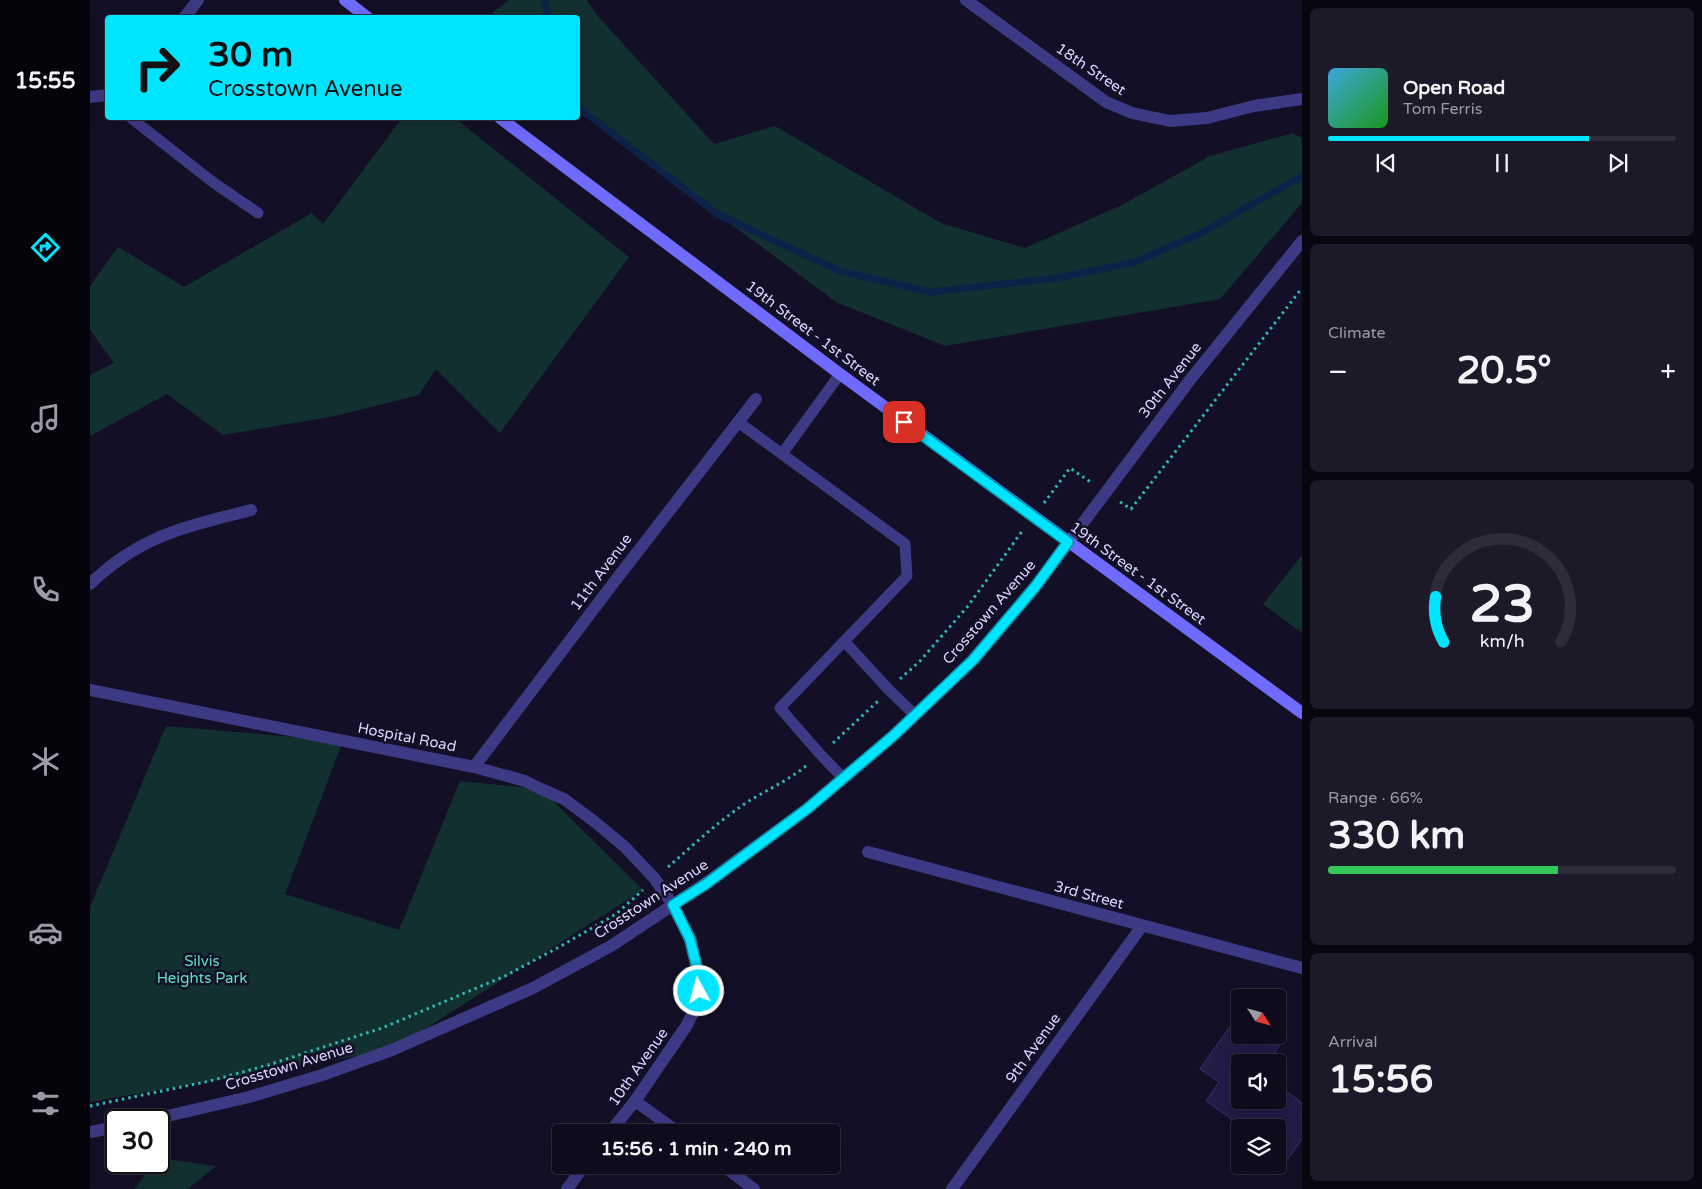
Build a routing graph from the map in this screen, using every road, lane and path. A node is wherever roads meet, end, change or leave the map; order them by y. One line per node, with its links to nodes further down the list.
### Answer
1 (198, 0): 4 (street)
2 (345, 0): 5 (main road)
3 (966, 0): 8 (street, 18th Street)
4 (186, 15)
5 (364, 15)
6 (105, 95): 7 (street)
7 (90, 97)
8 (1302, 99)
9 (134, 120): 11 (lane)
10 (503, 120): 14 (main road, 19th Street - 1st Street)
11 (258, 214)
12 (1302, 241): 23 (street, 30th Avenue)
13 (1302, 288): 20 (path)
14 (840, 374): 17 (lane); 22 (main road, 19th Street - 1st Street)
15 (756, 399): 16 (street, 11th Avenue)
16 (738, 422): 17 (lane); 31 (street, 11th Avenue)
17 (782, 454): 25 (lane)
18 (1083, 477): 19 (path)
19 (1054, 490)
20 (1131, 509)
21 (251, 510): 24 (street)
22 (1033, 517): 23 (main road, 19th Street - 1st Street); 27 (path)
23 (1068, 542): 28 (main road, 19th Street - 1st Street); 29 (street, Crosstown Avenue)
24 (90, 584)
25 (845, 642): 27 (lane); 30 (lane)
26 (90, 690): 31 (street, Hospital Road)
27 (889, 690): 29 (lane); 30 (path)
28 (1302, 713)
29 (915, 715): 32 (street, Crosstown Avenue)
30 (820, 754): 32 (lane); 34 (path)
31 (474, 767): 36 (street, Hospital Road)
32 (843, 778): 36 (street, Crosstown Avenue)
33 (868, 852): 37 (street, 3rd Street)
34 (676, 860)
35 (642, 890): 40 (path)
36 (673, 905): 39 (street, 10th Avenue); 41 (street, Crosstown Avenue)
37 (1142, 926): 38 (street, 3rd Street); 50 (street, 9th Avenue)
38 (1302, 968)
39 (635, 1101): 42 (street, 10th Avenue); 43 (street)
40 (90, 1106)
41 (170, 1115)
42 (616, 1124)
43 (667, 1124)
44 (105, 1129): 45 (street)
45 (90, 1132)
46 (578, 1174): 48 (street)
47 (734, 1174): 49 (street)
48 (567, 1189)
49 (754, 1189)
50 (952, 1189)

